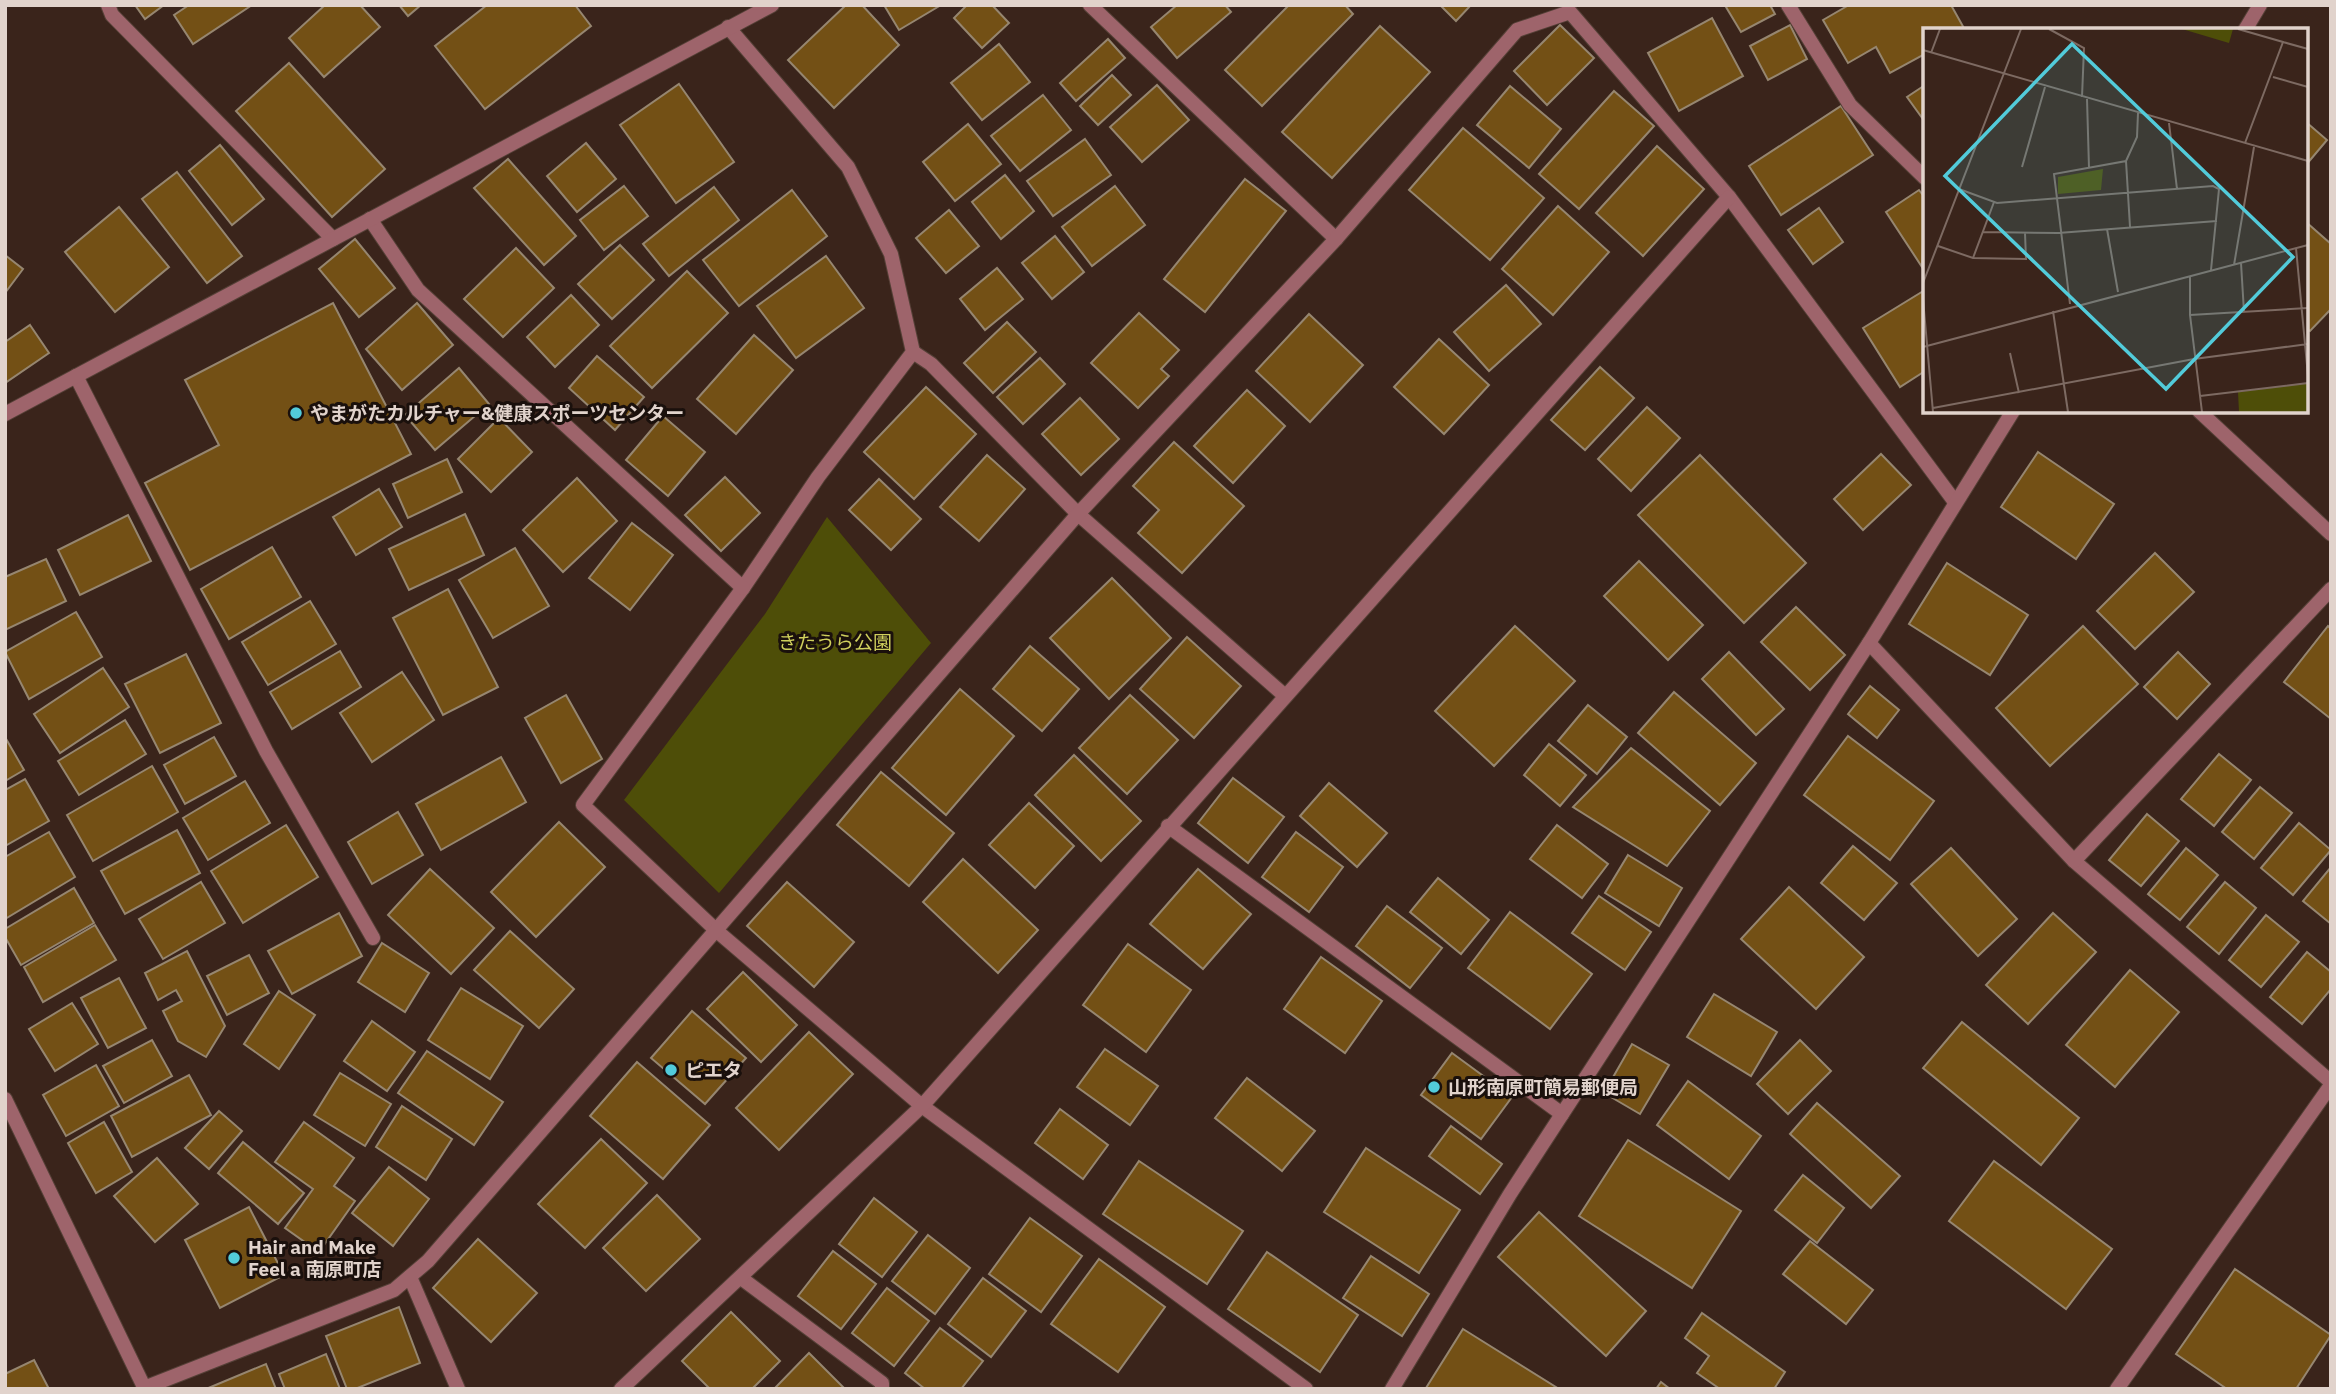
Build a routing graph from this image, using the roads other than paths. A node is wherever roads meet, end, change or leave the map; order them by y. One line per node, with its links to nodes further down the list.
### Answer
1 (108, 5): 11 (street)
2 (772, 5): 6 (street)
3 (1090, 5): 12 (street)
4 (1788, 5): 8 (street)
5 (2260, 5): 7 (street)
6 (728, 27): 10 (street); 13 (street)
7 (2246, 28)
8 (1923, 176)
9 (1729, 197): 12 (street); 18 (street); 24 (street)
10 (370, 219): 11 (street); 21 (street)
11 (333, 239): 14 (street)
12 (1336, 239): 19 (street)
13 (913, 352): 19 (street); 21 (street)
14 (76, 376): 17 (street); 28 (street)
15 (2012, 413): 18 (street)
16 (2201, 413): 20 (street)
17 (5, 414)
18 (1955, 502): 23 (street)
19 (1078, 514): 24 (street); 27 (street)
20 (2331, 534)
21 (743, 588): 27 (street)
22 (2331, 589): 26 (street)
23 (1868, 643): 26 (street); 32 (street)
24 (1284, 695): 25 (street)
25 (1168, 826): 31 (street); 32 (street)
26 (2074, 861): 29 (street)
27 (718, 932): 31 (street); 33 (street)
28 (373, 939)
29 (2331, 1083): 41 (street)
30 (5, 1099): 35 (street)
31 (922, 1106): 34 (street); 39 (street)
32 (1562, 1114): 40 (street)
33 (410, 1277): 35 (street); 36 (street)
34 (741, 1278): 37 (street); 38 (street)
35 (145, 1388)
36 (458, 1389)
37 (621, 1389)
38 (883, 1389)
39 (1306, 1389)
40 (1392, 1389)
41 (2118, 1389)

